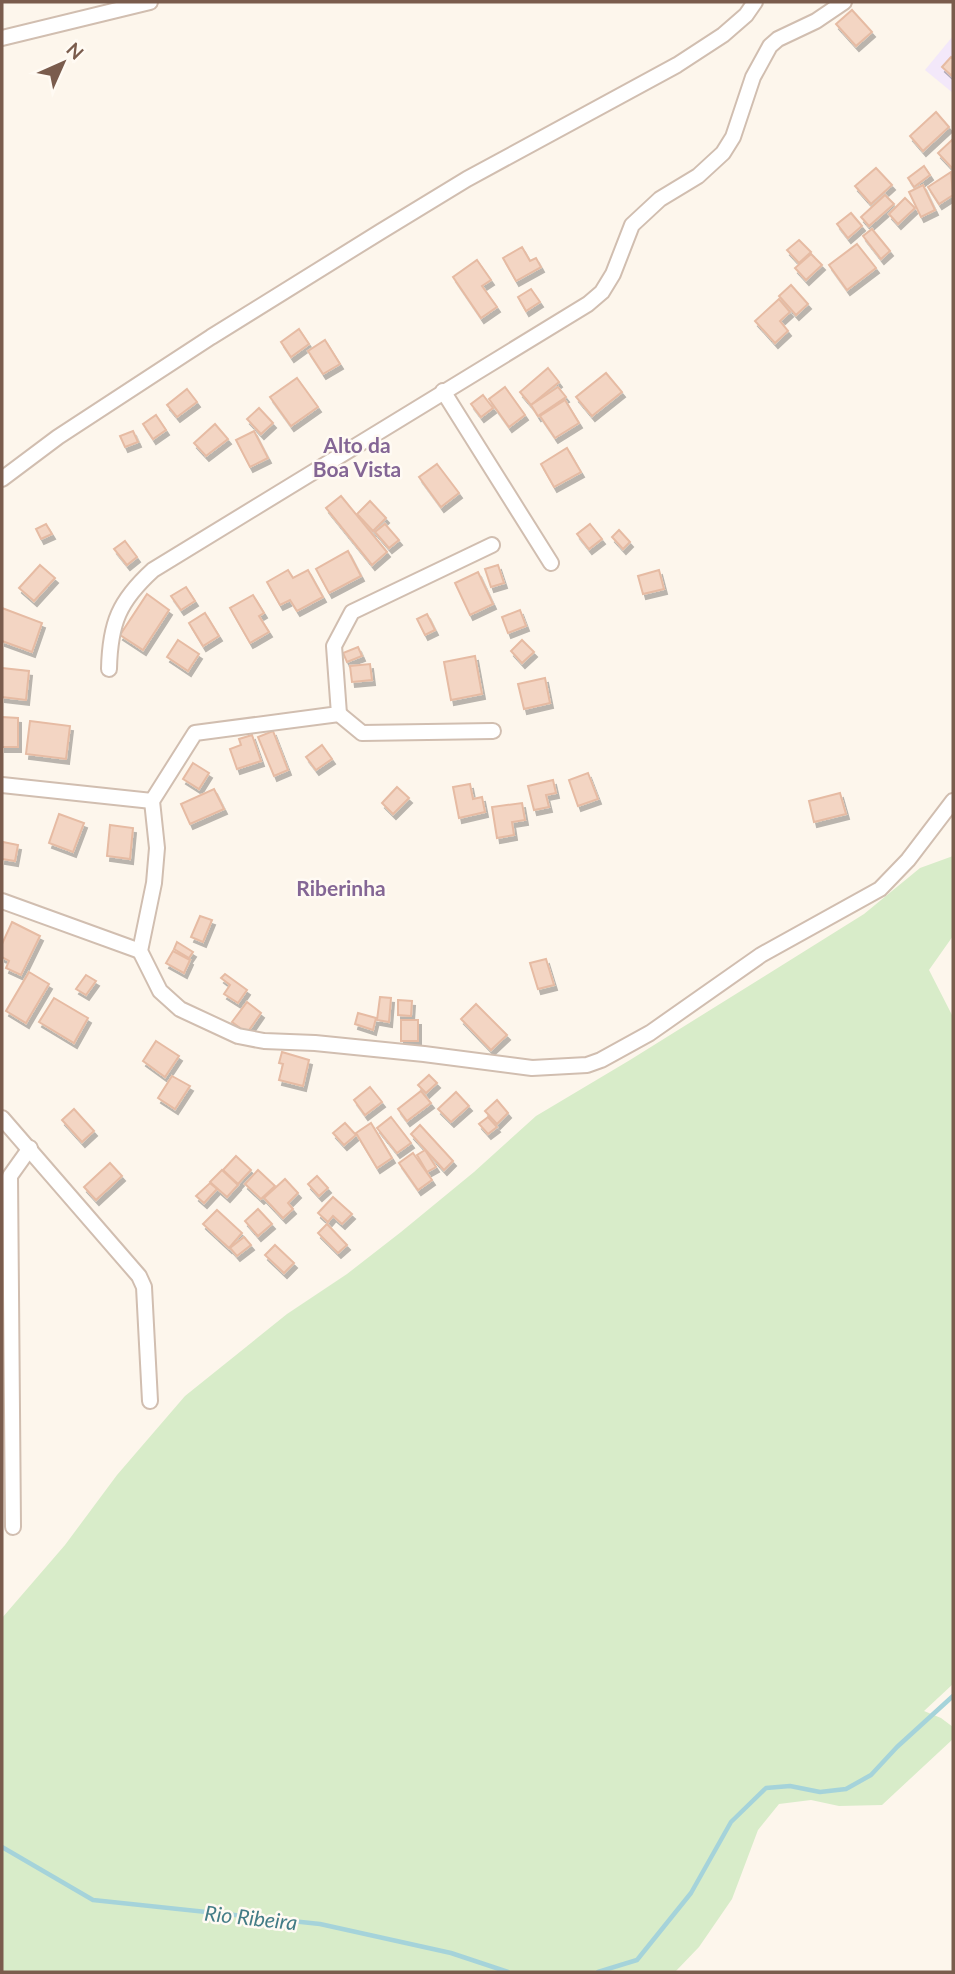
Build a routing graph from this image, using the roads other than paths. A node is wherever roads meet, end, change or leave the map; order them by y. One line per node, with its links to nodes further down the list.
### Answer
1 (150, 2): 4 (street)
2 (755, 2): 6 (street)
3 (844, 2): 5 (street)
4 (2, 38)
5 (443, 391): 8 (street); 9 (street)
6 (2, 479)
7 (492, 545): 10 (street)
8 (551, 563)
9 (109, 668)
10 (339, 713): 11 (street); 13 (street)
11 (493, 731)
12 (2, 785): 13 (street)
13 (152, 801): 16 (street)
14 (953, 801): 16 (street)
15 (2, 901): 16 (street)
16 (140, 951)
17 (2, 1118): 18 (street)
18 (30, 1148): 19 (street); 20 (street)
19 (150, 1401)
20 (13, 1527)

